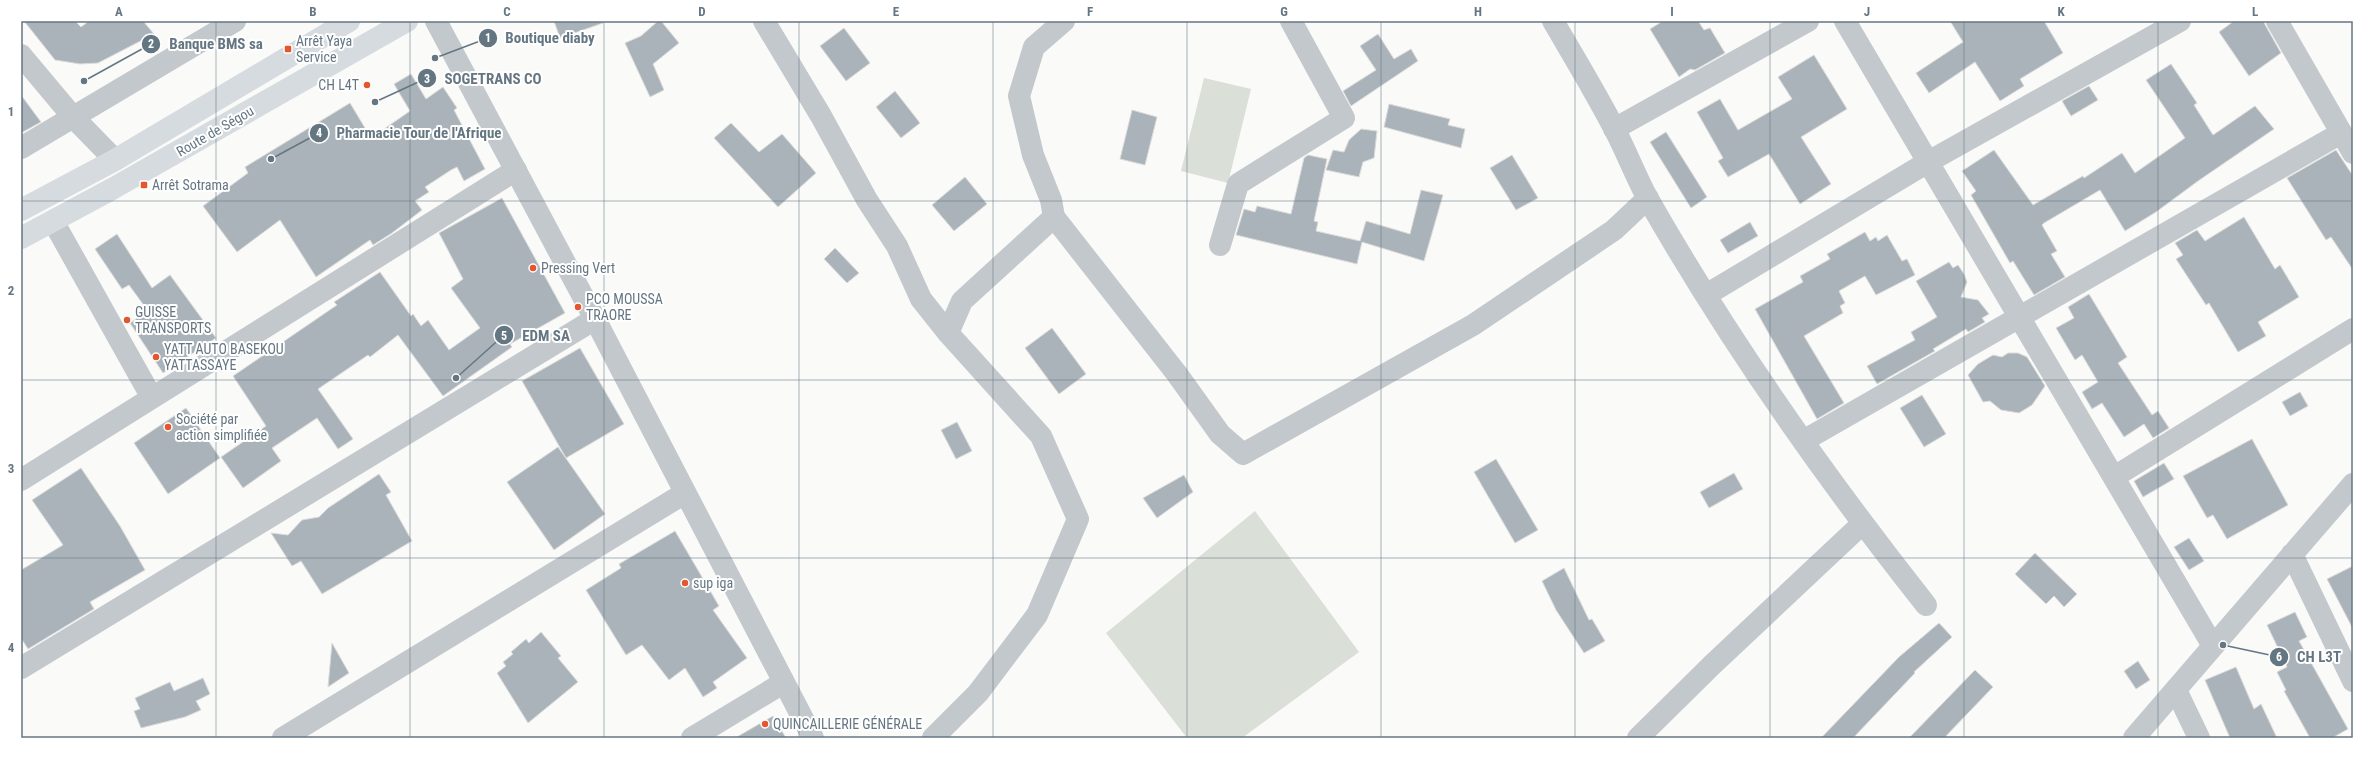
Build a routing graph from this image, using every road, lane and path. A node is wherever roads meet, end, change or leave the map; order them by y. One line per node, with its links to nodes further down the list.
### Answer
1 (235, 21): 14 (street)
2 (349, 21): 19 (highway, Route de Ségou)
3 (407, 21): 25 (highway, Route de Ségou)
4 (436, 21): 21 (street)
5 (764, 21): 32 (street)
6 (1064, 21): 24 (street)
7 (1291, 21): 27 (street)
8 (1553, 21): 15 (street)
9 (1808, 21): 15 (street)
10 (1846, 21): 20 (street)
11 (2180, 21): 20 (street)
12 (2277, 21): 16 (street)
13 (21, 55): 14 (street)
14 (73, 116): 17 (street); 19 (street)
15 (1614, 129): 22 (street)
16 (2341, 133): 18 (street); 29 (street)
17 (21, 148)
18 (2353, 153)
19 (115, 160): 23 (highway, Route de Ségou)
20 (1928, 162): 28 (street); 29 (street)
21 (516, 170): 30 (street); 33 (street)
22 (1648, 198): 24 (street); 28 (street)
23 (21, 210)
24 (1054, 217): 32 (street)
25 (53, 221): 26 (highway, Route de Ségou); 33 (street)
26 (21, 238)
27 (1220, 245)
28 (1706, 295): 34 (street)
29 (2019, 317): 34 (street); 35 (street)
30 (595, 319): 38 (street); 43 (street)
31 (2353, 329): 35 (street)
32 (948, 334): 50 (street)
33 (152, 398): 36 (street)
34 (1803, 442): 39 (street)
35 (2114, 477): 42 (street)
36 (21, 480)
37 (2353, 484): 40 (street)
38 (685, 493): 45 (street); 47 (street)
39 (1862, 524): 41 (street); 51 (street)
40 (2292, 554): 42 (street); 44 (street)
41 (1926, 604)
42 (2213, 646): 46 (street)
43 (21, 668)
44 (2353, 681)
45 (783, 683): 48 (street); 49 (street)
46 (2176, 690): 52 (street); 53 (street)
47 (283, 738)
48 (692, 738)
49 (813, 738)
50 (933, 738)
51 (1638, 738)
52 (2134, 738)
53 (2199, 738)

